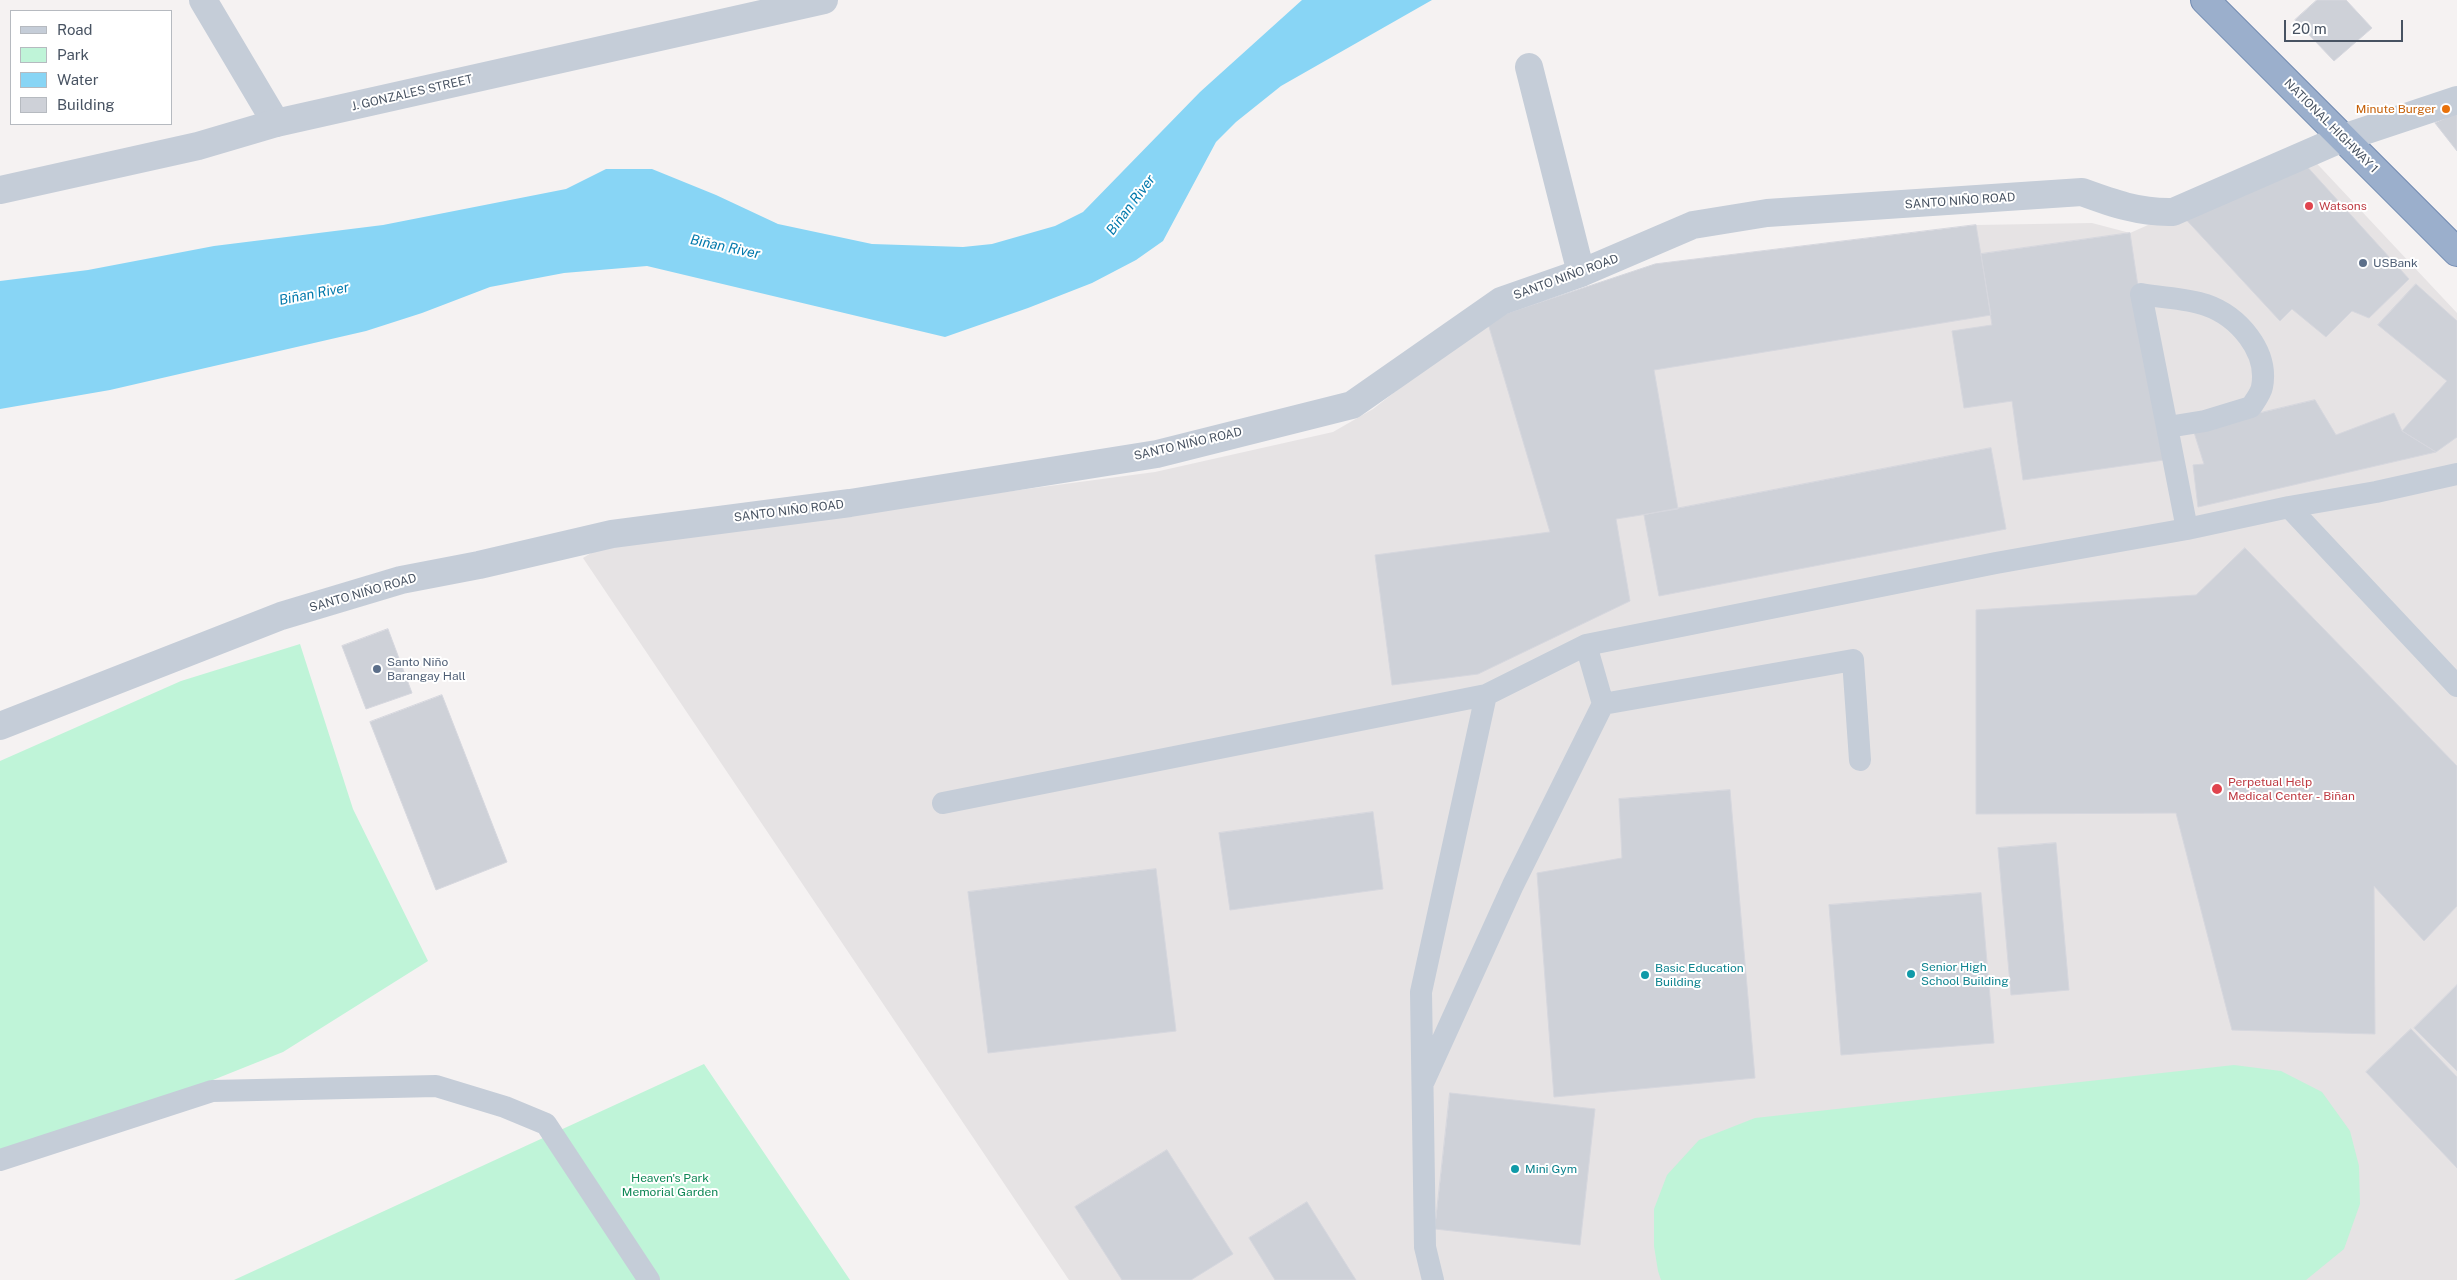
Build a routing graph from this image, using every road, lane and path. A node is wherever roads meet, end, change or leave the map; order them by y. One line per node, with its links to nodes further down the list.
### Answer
1 (204, 0): 6 (street)
2 (824, 0): 6 (street, J. GONZALES STREET)
3 (2205, 0): 7 (highway, NATIONAL HIGHWAY 1)
4 (1529, 67): 10 (street)
5 (2457, 100): 7 (street, SANTO NIÑO ROAD)
6 (276, 123): 8 (street, J. GONZALES STREET)
7 (2343, 138): 9 (highway, NATIONAL HIGHWAY 1); 10 (street, SANTO NIÑO ROAD)
8 (0, 190)
9 (2457, 252)
10 (1581, 273): 19 (street, SANTO NIÑO ROAD)
11 (2168, 427): 11 (lane); 14 (lane)
12 (2457, 474): 13 (lane)
13 (2289, 507): 14 (lane); 16 (lane)
14 (2188, 529): 15 (lane)
15 (1586, 645): 17 (lane); 18 (lane)
16 (2457, 686)
17 (1486, 695): 21 (lane); 22 (lane)
18 (1603, 704): 20 (lane); 22 (lane)
19 (0, 726)
20 (1860, 760)
21 (943, 803)
22 (1422, 1087): 25 (lane)
23 (0, 1160): 24 (lane)
24 (649, 1280)
25 (1432, 1280)

